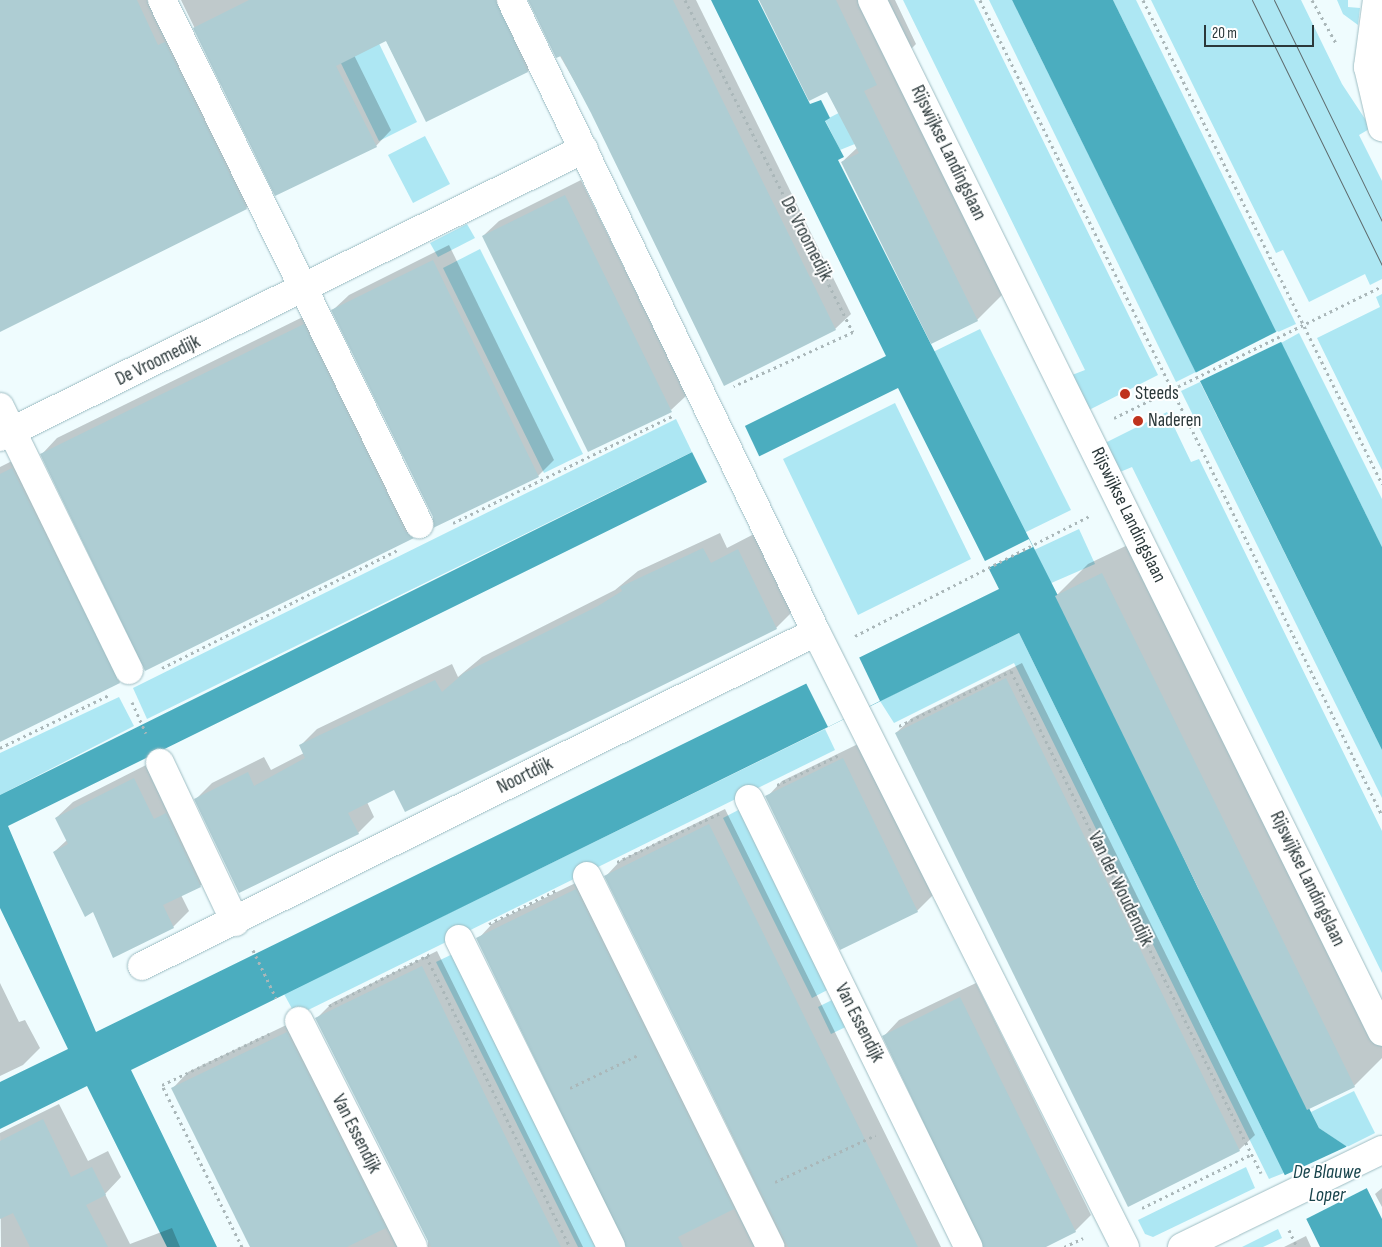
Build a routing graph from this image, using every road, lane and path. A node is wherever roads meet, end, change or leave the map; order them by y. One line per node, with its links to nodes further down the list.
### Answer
1 (162, 0): 13 (street)
2 (511, 0): 11 (street)
3 (685, 0): 16 (path, De Vroomedijk)
4 (872, 0): 18 (street, Rijswijkse Landingslaan)
5 (980, 0): 15 (path)
6 (1143, 0): 14 (path)
7 (1312, 0): 9 (path)
8 (1376, 0): 9 (street)
9 (1368, 67): 10 (street)
10 (1382, 127)
11 (584, 149): 13 (street, De Vroomedijk); 16 (street)
12 (1382, 286): 14 (path)
13 (304, 290): 19 (street, De Vroomedijk); 21 (street)
14 (1304, 325): 15 (path); 20 (path)
15 (1172, 389): 18 (path); 29 (path)
16 (706, 402): 21 (path); 23 (street)
17 (0, 407): 19 (street)
18 (1087, 432): 38 (street, Rijswijkse Landingslaan)
19 (6, 435): 24 (street)
20 (1382, 484)
21 (423, 532): 24 (path)
22 (1054, 532): 23 (path)
23 (824, 648): 25 (street); 31 (street, Noortdijk)
24 (133, 678): 26 (path)
25 (872, 738): 43 (path, Van der Woudendijk); 46 (street)
26 (0, 748)
27 (160, 763): 31 (street)
28 (749, 799): 41 (street, Van Essendijk)
29 (1382, 815)
30 (587, 876): 39 (street)
31 (235, 922): 35 (street, Noortdijk)
32 (459, 939): 40 (street)
33 (251, 945): 36 (path)
34 (426, 956): 49 (path)
35 (142, 966)
36 (278, 1002)
37 (299, 1021): 47 (path); 48 (street, Van Essendijk)
38 (1382, 1032)
39 (668, 1040): 40 (path); 44 (street)
40 (540, 1103): 50 (street)
41 (908, 1120): 44 (path); 52 (street, Van Essendijk)
42 (1382, 1150): 45 (street)
43 (1252, 1154): 45 (path, Van der Woudendijk); 46 (path)
44 (745, 1196): 51 (street)
45 (1277, 1200): 55 (street); 56 (path, Van der Woudendijk)
46 (1113, 1222): 53 (path); 54 (street)
47 (242, 1247)
48 (413, 1247)
49 (570, 1247)
50 (610, 1247)
51 (770, 1247)
52 (968, 1247)
53 (1064, 1247)
54 (1125, 1247)
55 (1182, 1247)
56 (1296, 1247)

